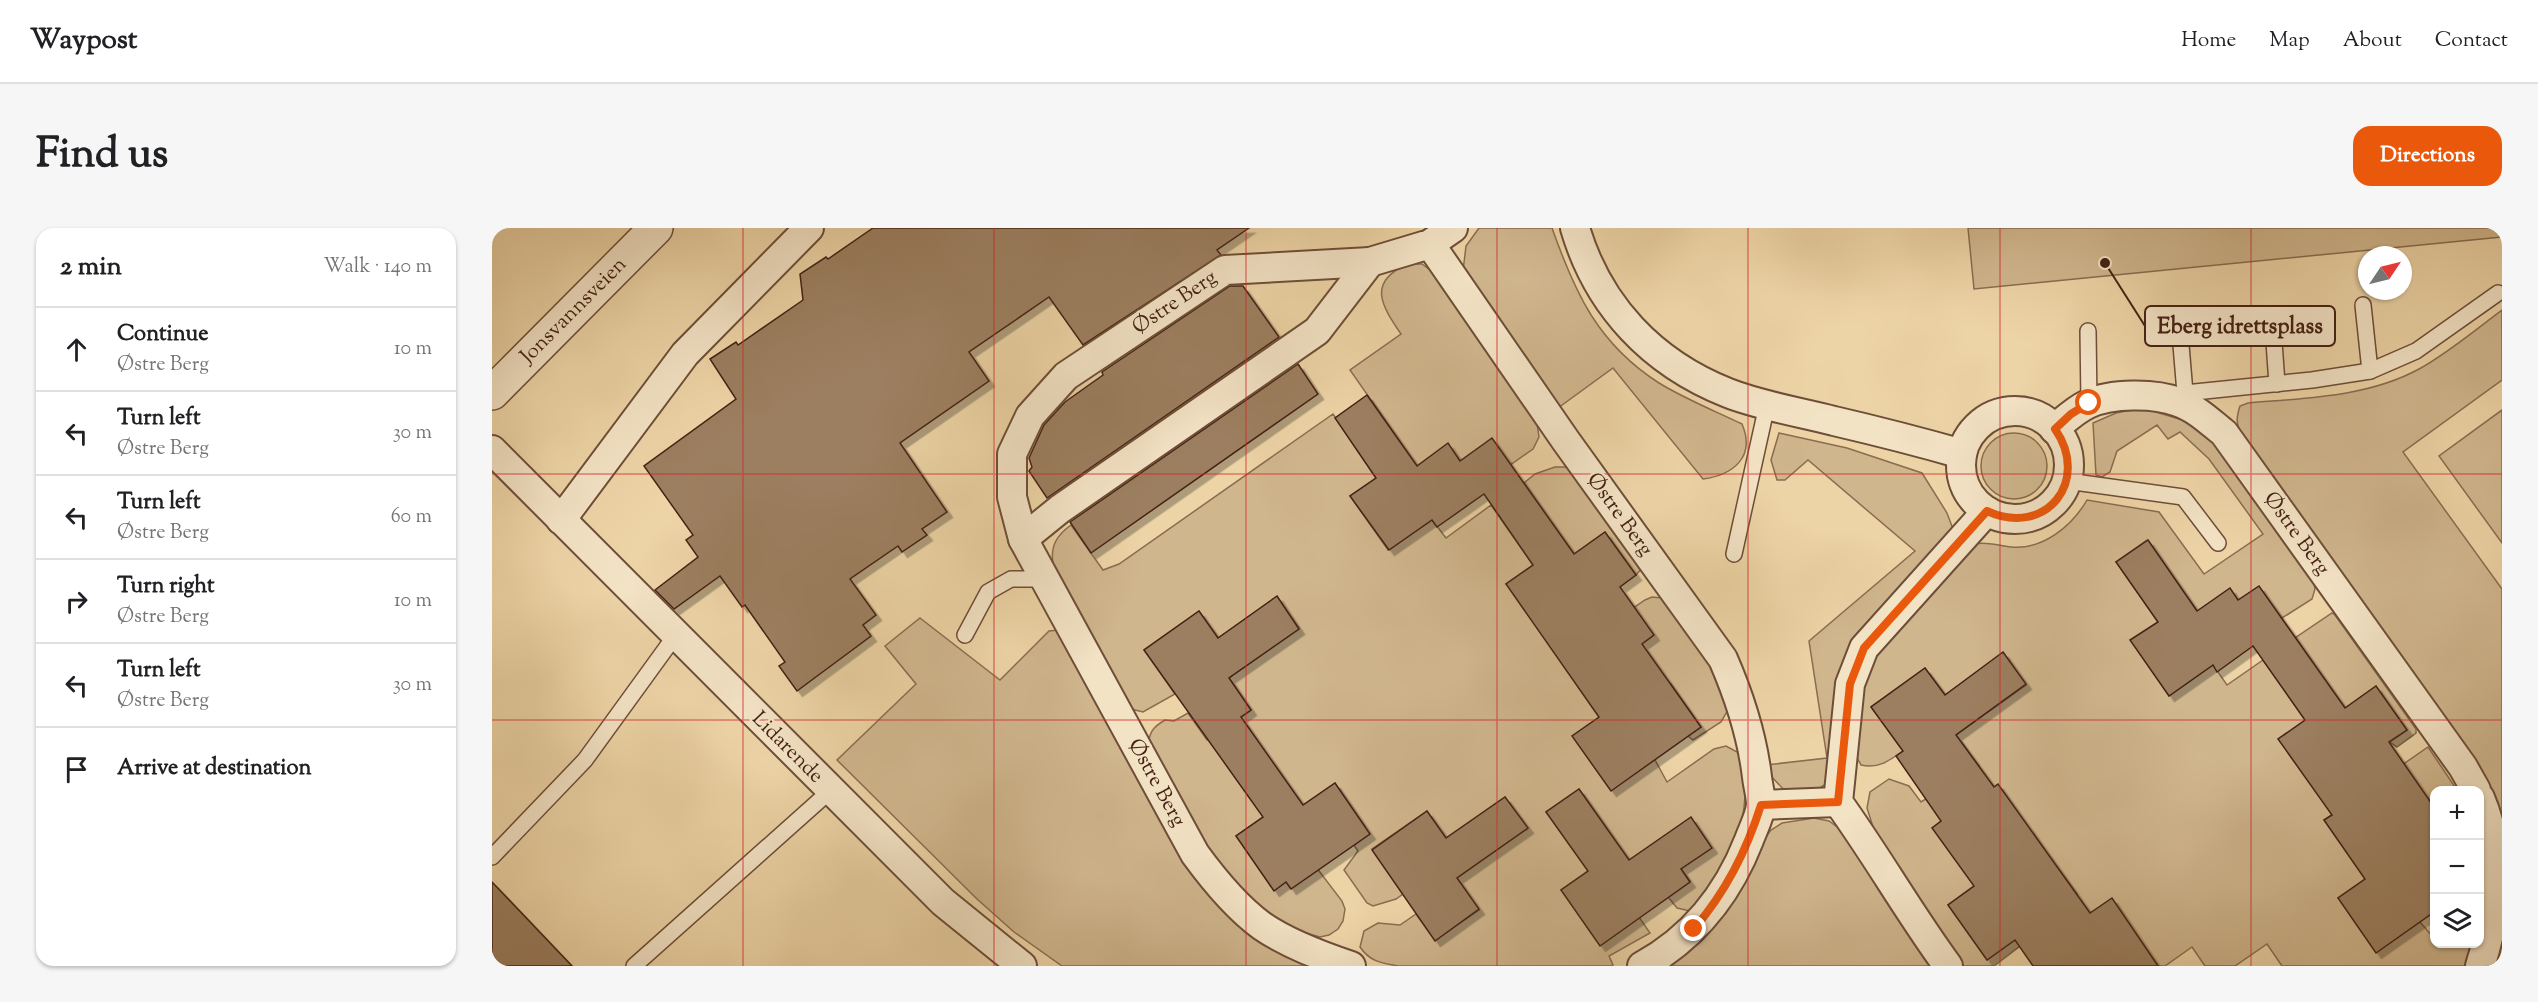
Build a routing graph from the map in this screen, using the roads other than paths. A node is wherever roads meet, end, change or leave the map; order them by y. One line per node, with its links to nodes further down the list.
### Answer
1 (656, 228): 14 (street, Jonsvannsveien)
2 (809, 228): 23 (street)
3 (1453, 228): 5 (street, Østre Berg)
4 (1575, 228): 17 (street)
5 (1430, 244): 6 (street, Østre Berg); 33 (street, Østre Berg)
6 (1370, 262): 24 (street); 24 (street, Østre Berg)
7 (2498, 293): 12 (lane)
8 (2363, 305): 12 (lane)
9 (2272, 315): 13 (lane)
10 (2179, 321): 15 (lane)
11 (2088, 330): 16 (lane)
12 (2370, 371): 13 (lane)
13 (2277, 384): 15 (lane)
14 (492, 393)
15 (2182, 398): 16 (street, Østre Berg); 30 (street, Østre Berg)
16 (2089, 403): 18 (street, Østre Berg)
17 (1767, 405): 20 (street); 26 (lane)
18 (2055, 429): 20 (street); 21 (street)
19 (492, 450): 23 (street, Lidarende)
20 (1962, 454): 22 (street)
21 (2067, 481): 22 (street); 25 (lane)
22 (1987, 511): 32 (street)
23 (561, 520): 29 (street, Lidarende)
24 (1023, 539): 27 (street, Østre Berg)
25 (2218, 543)
26 (1734, 554)
27 (1045, 579): 28 (lane); 38 (street, Østre Berg)
28 (965, 635)
29 (675, 636): 31 (street, Lidarende); 35 (lane)
30 (2474, 786)
31 (830, 791): 36 (lane); 37 (street, Lidarende)
32 (1838, 802): 33 (street); 40 (street)
33 (1761, 805): 39 (street, Østre Berg)
34 (2484, 811): 41 (street)
35 (492, 857)
36 (634, 966)
37 (1022, 966)
38 (1351, 966)
39 (1642, 966)
40 (1948, 966)
41 (2480, 966)

